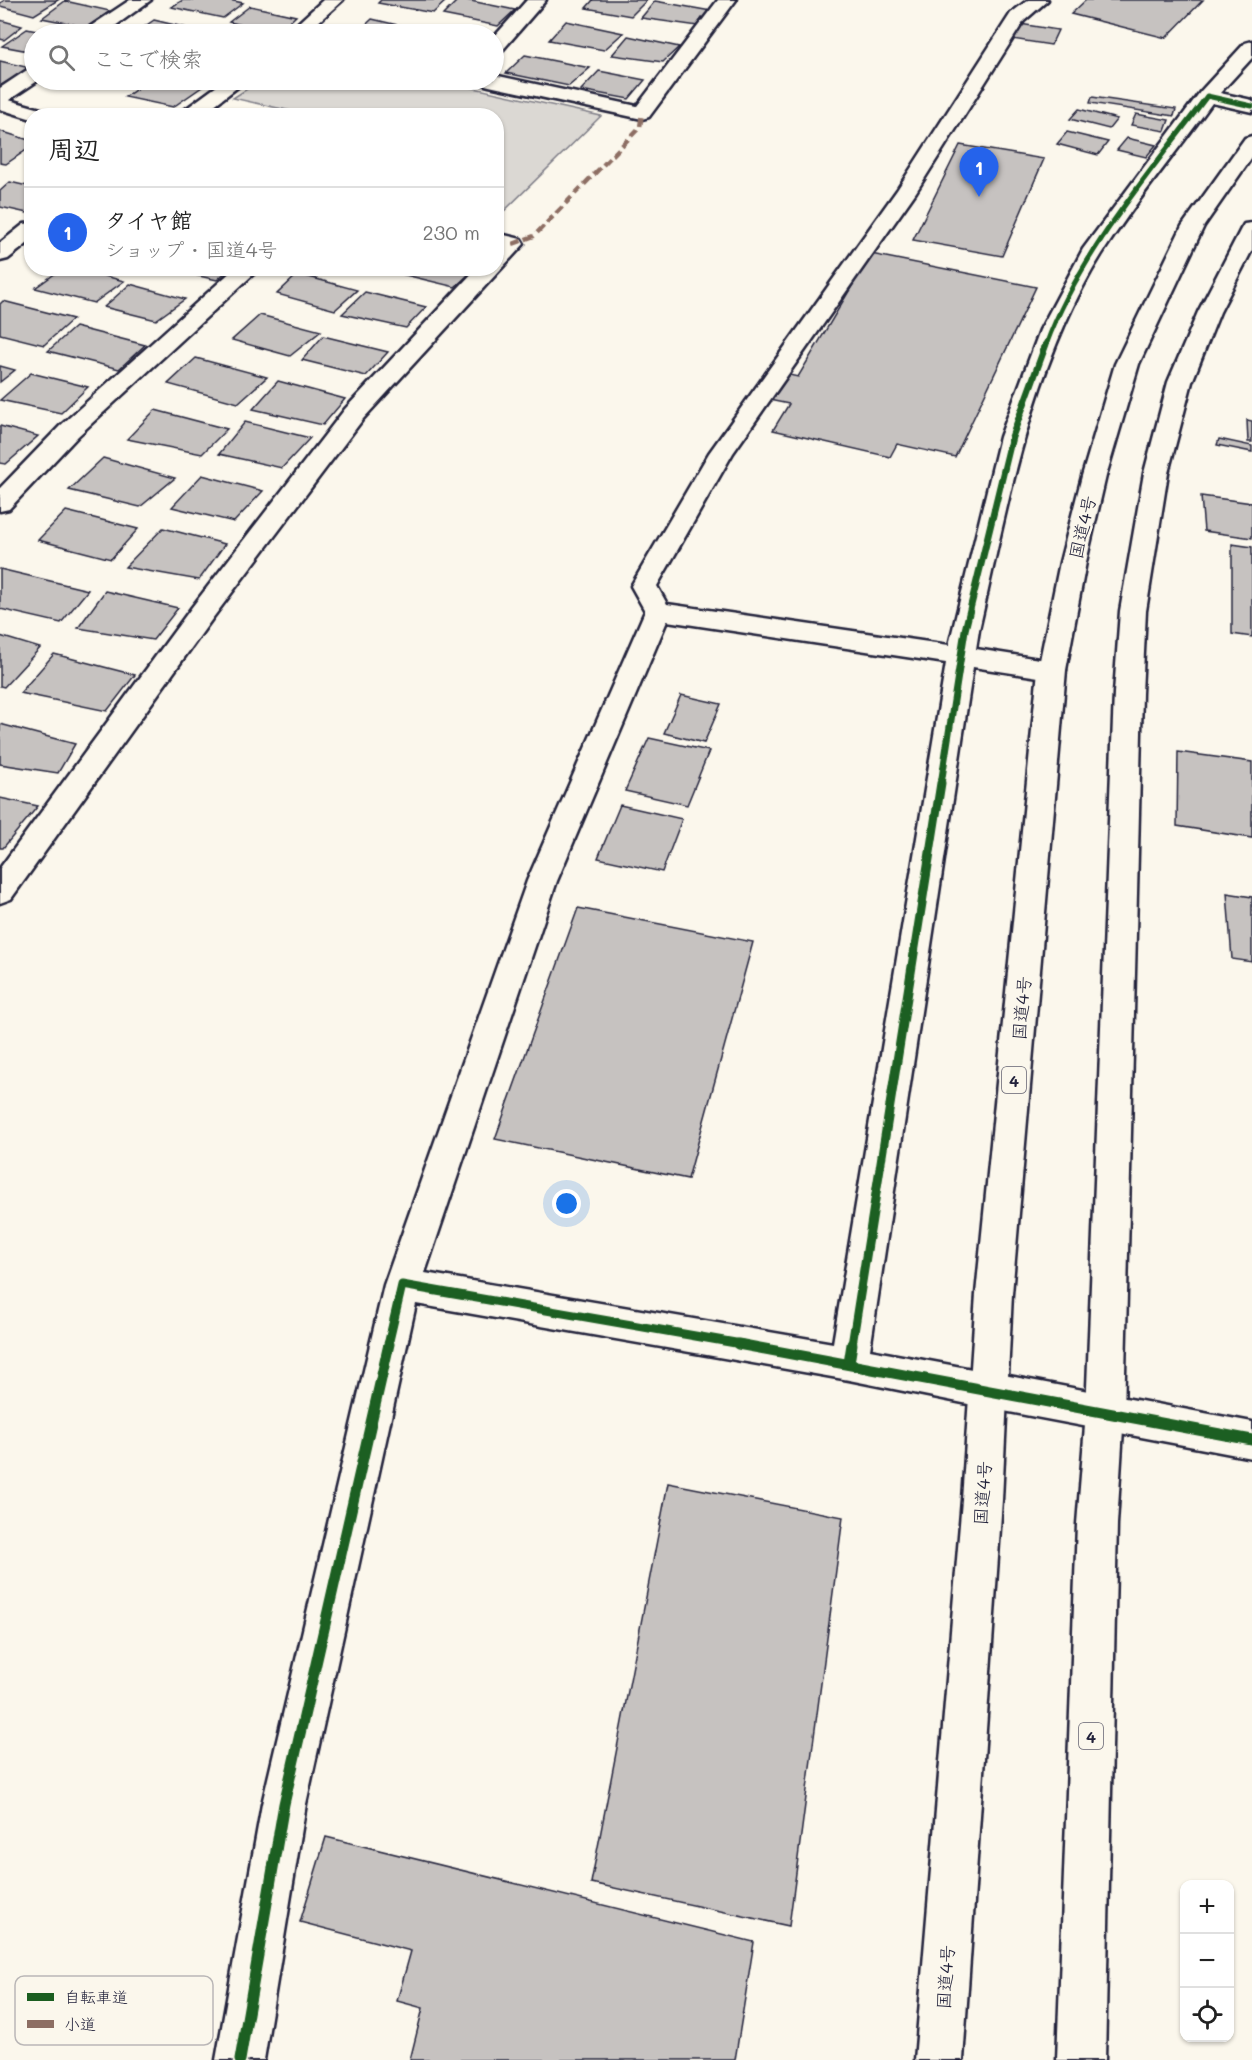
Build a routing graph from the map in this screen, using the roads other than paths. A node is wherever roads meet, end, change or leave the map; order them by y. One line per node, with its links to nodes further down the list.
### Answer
1 (142, 0): 6 (main road)
2 (334, 0): 7 (main road)
3 (537, 0): 8 (main road)
4 (727, 0): 11 (main road)
5 (1039, 0): 30 (main road)
6 (107, 24)
7 (307, 24)
8 (504, 37)
9 (1252, 47): 13 (main road)
10 (24, 81): 14 (main road)
11 (504, 83)
12 (223, 90): 17 (main road)
13 (1207, 96): 16 (main road); 31 (main road)
14 (0, 98)
15 (0, 104): 18 (main road)
16 (1252, 106)
17 (197, 108)
18 (24, 111)
19 (1252, 142): 32 (main road, 国道4号 / 4)
20 (1252, 228): 37 (main road, 4)
21 (0, 229): 22 (main road)
22 (24, 232)
23 (24, 234): 25 (main road)
24 (504, 241): 26 (main road)
25 (0, 254)
26 (504, 254)
27 (240, 276): 29 (main road)
28 (483, 276): 33 (main road)
29 (0, 503)
30 (657, 611): 31 (main road); 34 (main road)
31 (961, 656): 32 (main road); 35 (main road)
32 (1052, 670): 36 (main road, 国道4号 / 4)
33 (0, 891)
34 (402, 1285): 35 (main road); 39 (main road)
35 (849, 1363): 36 (main road)
36 (988, 1390): 37 (main road); 40 (main road, 国道4号 / 4)
37 (1105, 1413): 38 (main road); 41 (main road, 4)
38 (1252, 1440)
39 (240, 2060)
40 (939, 2060)
41 (1081, 2060)

